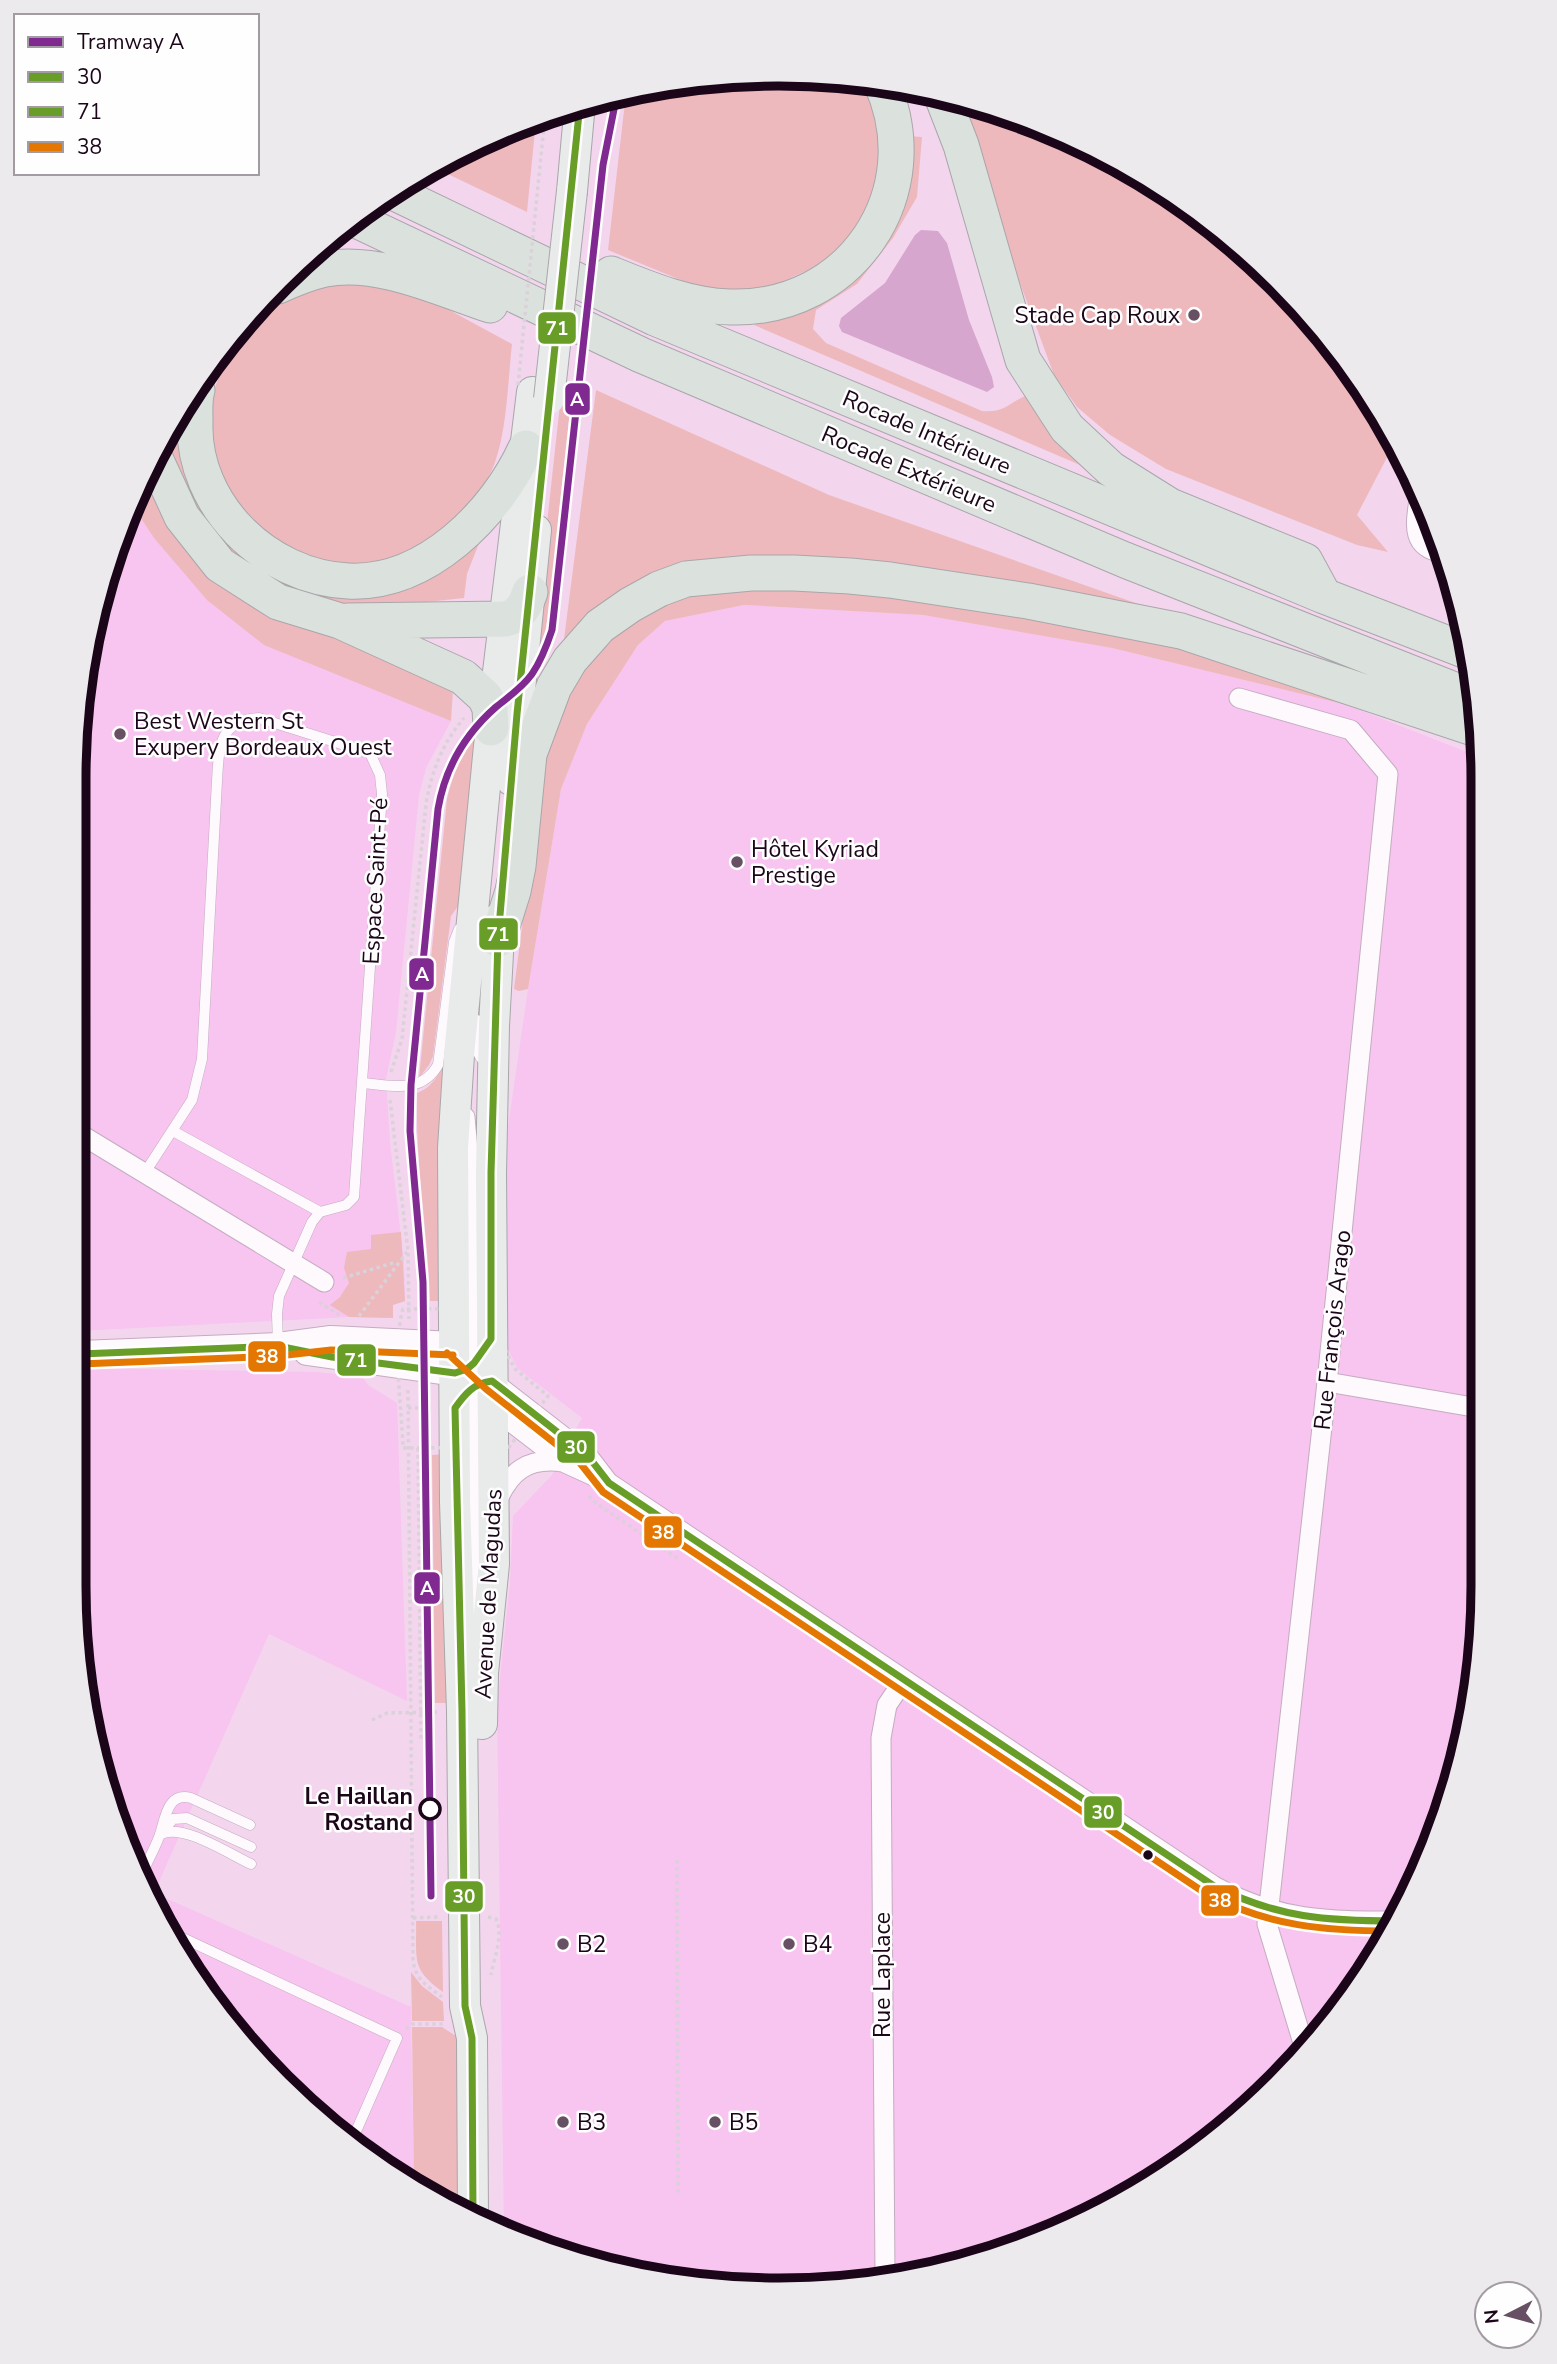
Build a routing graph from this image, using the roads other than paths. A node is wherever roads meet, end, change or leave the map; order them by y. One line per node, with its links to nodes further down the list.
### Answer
1 (887, 95): 6 (highway)
2 (946, 106): 18 (highway)
3 (576, 117): 5 (main road, Avenue de Magudas)
4 (561, 121): 5 (main road, Avenue de Magudas)
5 (555, 183): 11 (main road, Avenue de Magudas, bridge)
6 (405, 195)
7 (404, 196): 18 (highway, Rocade Intérieure)
8 (364, 224): 10 (highway, Rocade Extérieure)
9 (304, 275): 10 (highway)
10 (641, 355): 22 (highway, Rocade Extérieure)
11 (533, 392): 13 (main road, Avenue de Magudas); 17 (main road, Avenue de Magudas)
12 (196, 404): 13 (highway)
13 (526, 448): 19 (main road, Avenue de Magudas)
14 (159, 468): 20 (highway)
15 (1418, 511): 16 (street)
16 (1432, 551)
17 (530, 592): 19 (highway); 27 (main road, Avenue de Magudas)
18 (1324, 596): 21 (highway, Rocade Intérieure)
19 (505, 619): 20 (highway); 24 (main road, Avenue de Magudas)
20 (340, 621): 24 (highway)
21 (1459, 648)
22 (1466, 695)
23 (1239, 698): 41 (street, Rue François Arago)
24 (491, 728): 26 (main road, Avenue de Magudas)
25 (1469, 728): 27 (highway)
26 (474, 908): 28 (lane); 31 (lane); 40 (main road, Avenue de Magudas)
27 (498, 939): 30 (main road, Avenue de Magudas)
28 (478, 974)
29 (477, 1009): 30 (lane)
30 (493, 1065): 40 (main road, Avenue de Magudas)
31 (362, 1083): 32 (lane, Espace Saint-Pé); 35 (lane, Espace Saint-Pé)
32 (173, 1131): 34 (lane, Espace Saint-Pé); 35 (lane)
33 (86, 1138): 34 (street)
34 (144, 1174): 36 (street)
35 (320, 1212): 36 (lane)
36 (293, 1264): 37 (street); 38 (lane)
37 (324, 1282)
38 (278, 1346): 39 (main road); 40 (main road); 40 (main road)
39 (86, 1354)
40 (468, 1382): 43 (street); 44 (street); 45 (main road, Avenue de Magudas); 46 (main road); 56 (main road, Avenue de Magudas)
41 (1327, 1382): 42 (street); 53 (street, Rue François Arago)
42 (1471, 1407)
43 (571, 1467): 44 (street); 45 (street)
44 (609, 1483): 47 (street)
45 (494, 1508): 46 (main road, Avenue de Magudas)
46 (488, 1624): 56 (main road, Avenue de Magudas)
47 (904, 1680): 53 (street); 60 (street, Rue Laplace)
48 (250, 1825): 49 (lane)
49 (160, 1834): 50 (lane); 51 (lane); 52 (lane)
50 (251, 1847)
51 (251, 1864)
52 (145, 1867)
53 (1268, 1910): 54 (street); 57 (street, Rue François Arago)
54 (1384, 1921)
55 (183, 1938): 58 (lane)
56 (460, 2031): 59 (main road, Avenue de Magudas)
57 (1302, 2039)
58 (355, 2133)
59 (472, 2207)
60 (885, 2270)

